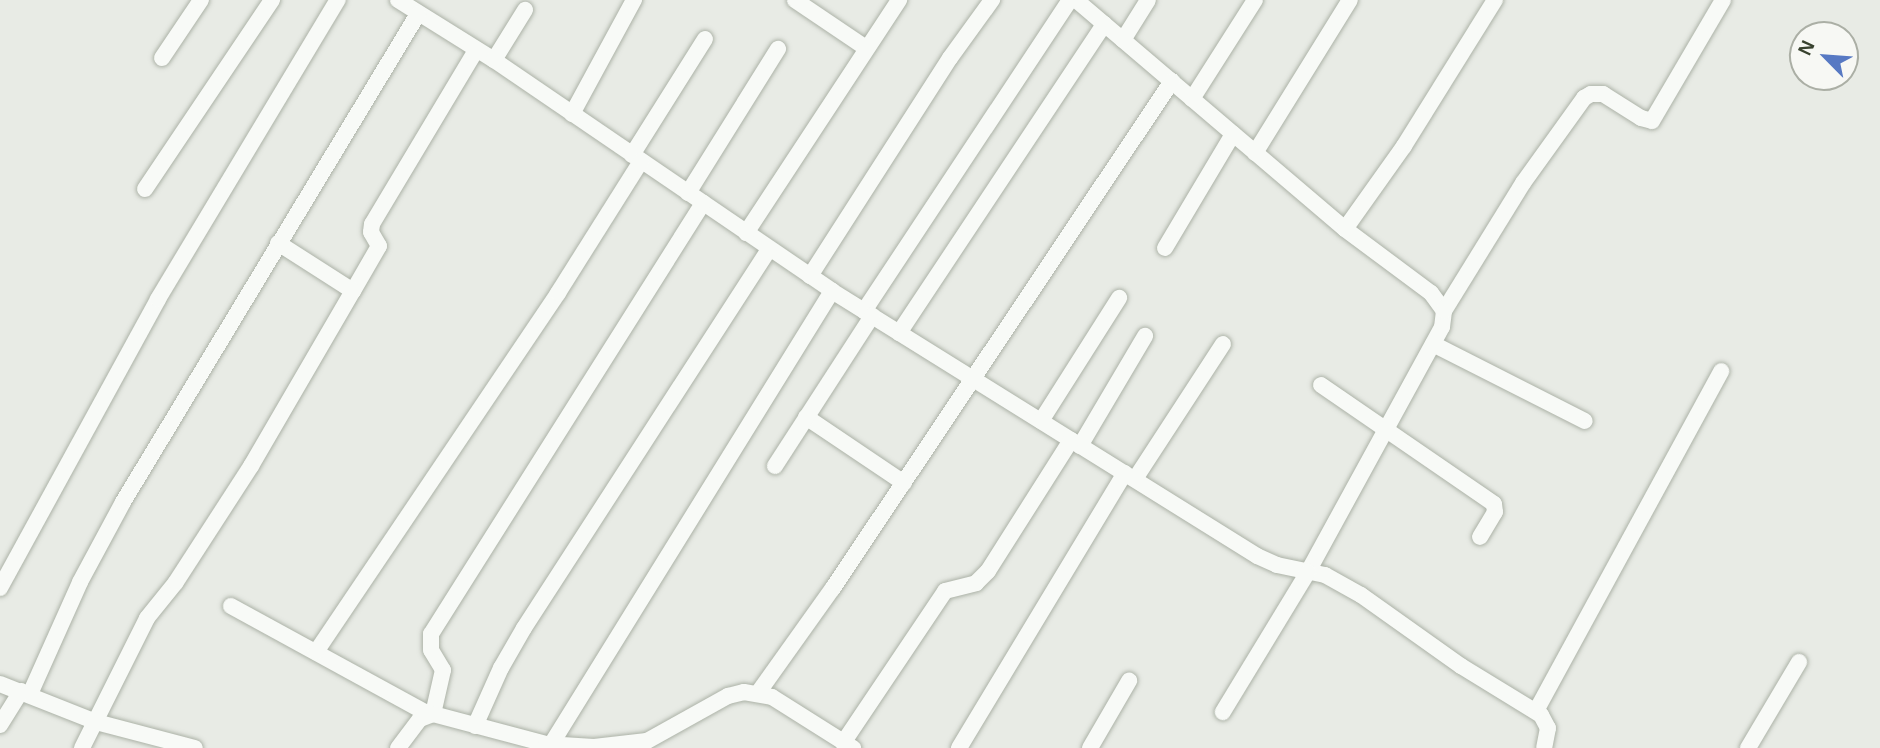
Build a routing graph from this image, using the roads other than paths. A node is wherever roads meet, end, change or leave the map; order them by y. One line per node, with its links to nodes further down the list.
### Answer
1 (201, 0): 24 (street)
2 (272, 0): 32 (street)
3 (338, 0): 63 (street)
4 (398, 0): 17 (street)
5 (634, 0): 28 (street)
6 (794, 0): 21 (street)
7 (900, 0): 21 (street)
8 (992, 0): 40 (street)
9 (1070, 0): 45 (street)
10 (1076, 0): 18 (street)
11 (1148, 0): 20 (street)
12 (1255, 0): 27 (street)
13 (1350, 0): 30 (street)
14 (1495, 0): 35 (street)
15 (1723, 0): 44 (street)
16 (525, 10): 25 (street)
17 (418, 14): 23 (street); 37 (street)
18 (1104, 24): 20 (street); 46 (street)
19 (705, 39): 31 (street)
20 (1123, 40): 26 (street)
21 (866, 48): 36 (street)
22 (778, 49): 33 (street)
23 (476, 50): 25 (street); 41 (street)
24 (162, 58)
25 (494, 60): 28 (street)
26 (1172, 81): 27 (street); 51 (street)
27 (1192, 99): 29 (street)
28 (572, 114): 31 (street)
29 (1233, 134): 30 (street); 38 (street)
30 (1255, 153): 35 (street)
31 (637, 158): 33 (street); 65 (street)
32 (145, 189)
33 (688, 193): 34 (street)
34 (703, 203): 36 (street); 73 (street)
35 (1345, 229): 44 (street)
36 (746, 233): 39 (street)
37 (278, 243): 41 (street); 69 (street)
38 (1165, 248)
39 (769, 249): 40 (street); 76 (street)
40 (810, 276): 42 (street)
41 (353, 291): 74 (street)
42 (832, 291): 45 (street); 77 (street)
43 (1119, 298): 54 (street)
44 (1444, 310): 49 (street)
45 (868, 313): 46 (street); 53 (street)
46 (899, 333): 51 (street)
47 (1144, 336): 57 (street)
48 (1223, 344): 59 (street)
49 (1433, 344): 55 (street); 56 (street)
50 (1721, 371): 71 (street)
51 (972, 378): 54 (street); 60 (street)
52 (1321, 385): 56 (street)
53 (806, 417): 58 (street); 60 (street)
54 (1041, 421): 57 (street)
55 (1585, 421)
56 (1386, 430): 61 (street); 62 (street)
57 (1076, 443): 59 (street); 79 (street)
58 (775, 466)
59 (1130, 476): 62 (street); 83 (street)
60 (904, 483): 70 (street)
61 (1480, 537)
62 (1308, 572): 71 (street); 72 (street)
63 (0, 588)
64 (231, 606): 65 (street)
65 (316, 652): 73 (street)
66 (1799, 662): 86 (street)
67 (1129, 681): 84 (street)
68 (0, 684): 69 (street)
69 (25, 693): 74 (street); 75 (street)
70 (758, 693): 77 (street); 79 (street)
71 (1536, 711): 85 (street)
72 (1223, 712)
73 (430, 714): 76 (street); 82 (street)
74 (96, 722): 78 (street); 80 (street)
75 (0, 725)
76 (475, 726): 77 (street)
77 (552, 743)
78 (175, 746): 81 (street)
79 (850, 747)
80 (82, 748)
81 (195, 748)
82 (398, 748)
83 (959, 748)
84 (1090, 748)
85 (1544, 748)
86 (1748, 748)

